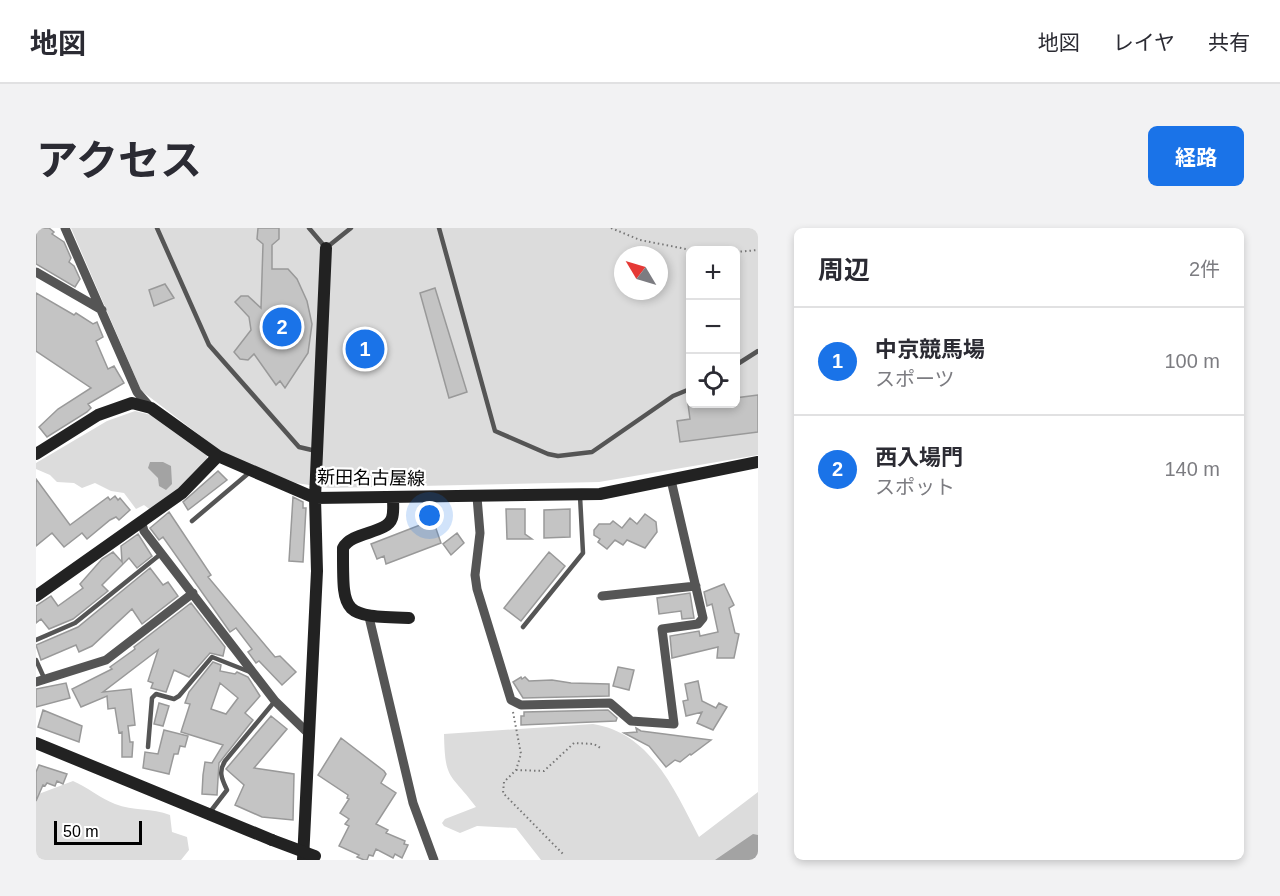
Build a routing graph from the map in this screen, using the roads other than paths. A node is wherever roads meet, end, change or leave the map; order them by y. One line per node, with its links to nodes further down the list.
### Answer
1 (65, 228): 8 (street)
2 (157, 228): 13 (lane)
3 (309, 228): 6 (lane)
4 (352, 228): 6 (lane)
5 (439, 228): 11 (lane)
6 (326, 248): 13 (street)
7 (36, 272): 8 (street)
8 (102, 310): 12 (street)
9 (758, 351): 10 (lane)
10 (740, 362)
11 (686, 391)
12 (151, 408): 14 (street); 15 (street, 新田名古屋線)
13 (316, 451): 21 (street)
14 (36, 454)
15 (218, 456): 17 (street, 新田名古屋線); 24 (street)
16 (758, 462): 18 (street, 新田名古屋線)
17 (252, 471): 21 (street, 新田名古屋線); 23 (lane)
18 (671, 480): 19 (street, 新田名古屋線); 26 (street)
19 (580, 496): 20 (street, 新田名古屋線); 32 (lane)
20 (477, 497): 22 (street, 新田名古屋線); 26 (street)
21 (315, 498): 22 (street, 新田名古屋線); 38 (street)
22 (393, 498): 30 (street)
23 (192, 521)
24 (142, 524): 25 (street); 28 (street)
25 (162, 553): 27 (street); 33 (lane)
26 (696, 586): 29 (street)
27 (193, 593): 35 (street); 36 (street)
28 (36, 596)
29 (602, 596)
30 (369, 617): 31 (street); 43 (street)
31 (409, 618)
32 (523, 627)
33 (36, 640)
34 (36, 660): 36 (lane)
35 (255, 675): 37 (street); 40 (lane)
36 (40, 681)
37 (275, 701): 38 (street); 41 (lane)
38 (309, 734): 42 (street)
39 (36, 743): 41 (street)
40 (148, 747)
41 (208, 814): 42 (street, bridge)
42 (314, 859)
43 (434, 860)

